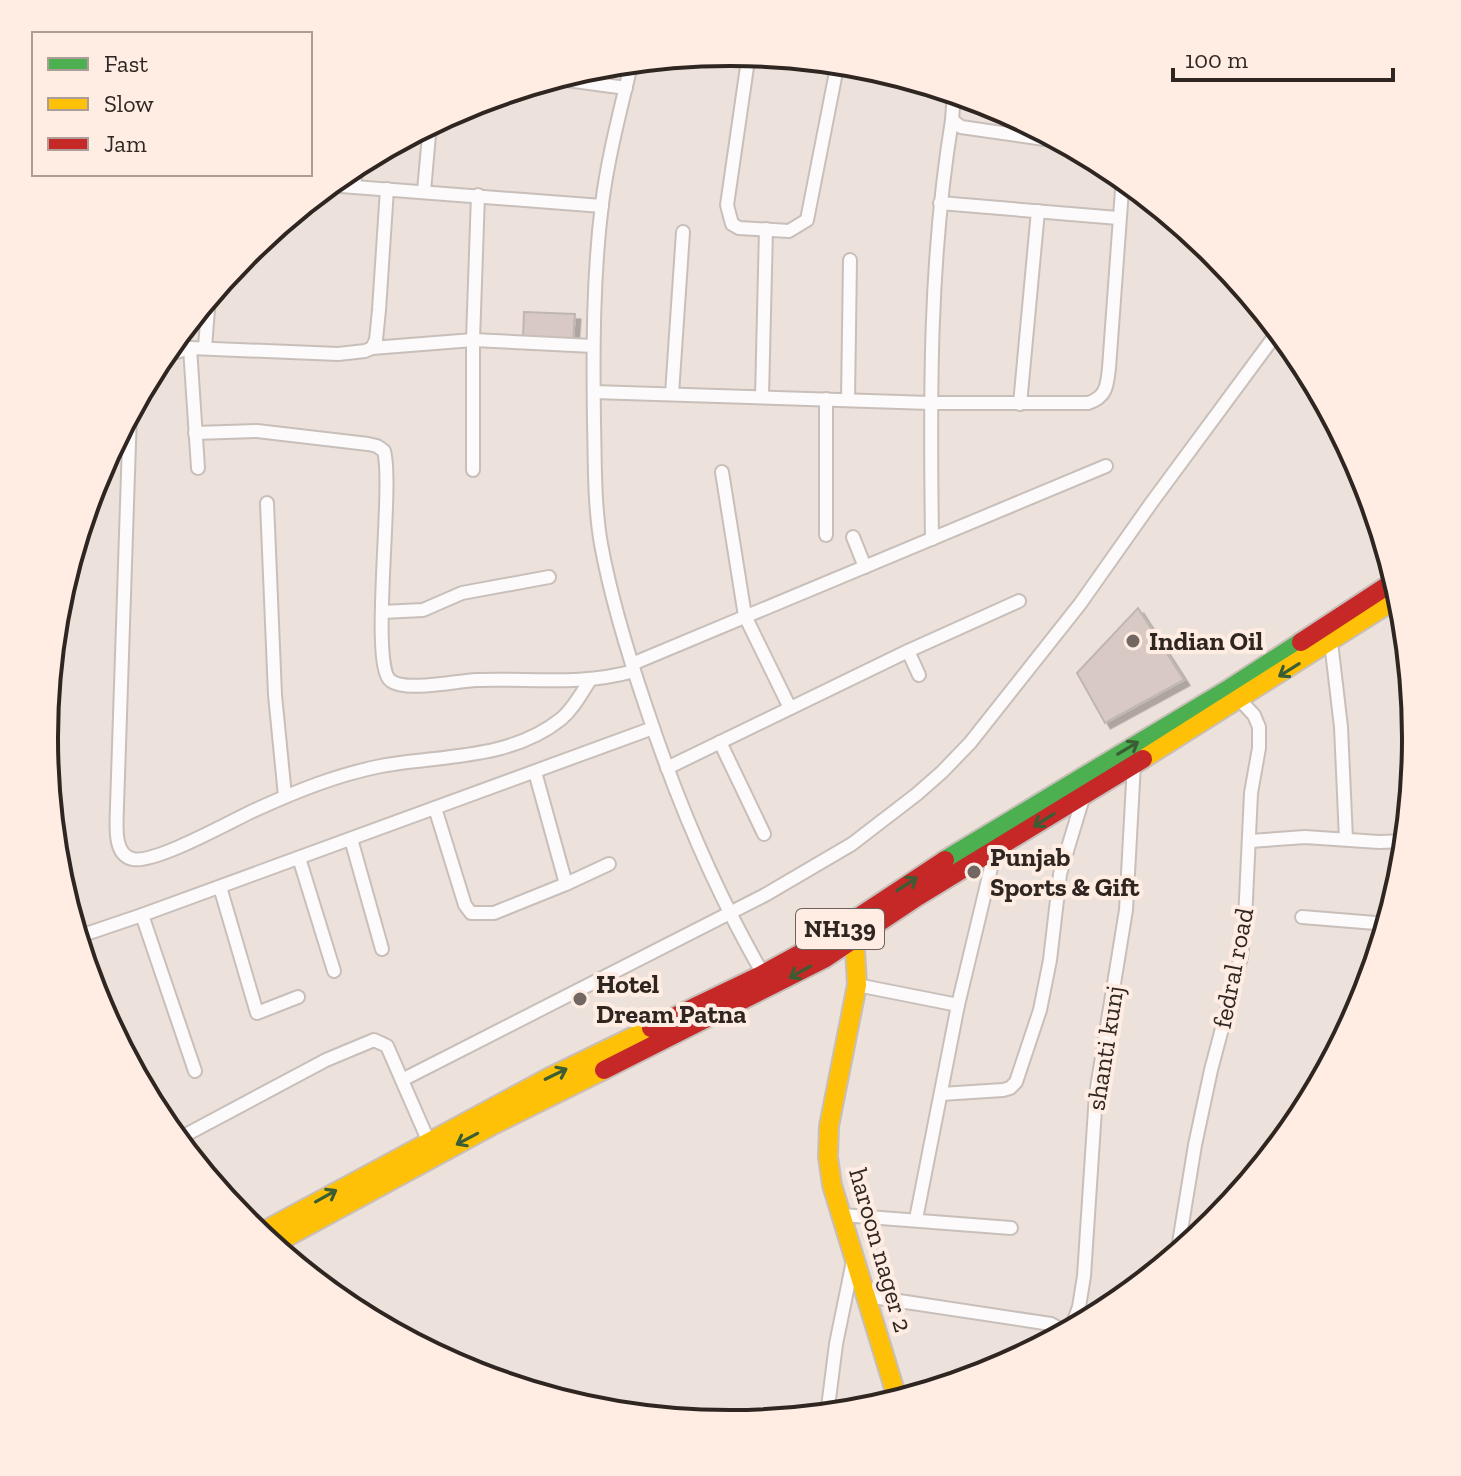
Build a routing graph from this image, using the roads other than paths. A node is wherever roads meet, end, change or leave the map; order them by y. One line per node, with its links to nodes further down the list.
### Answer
1 (747, 66): 21 (street)
2 (629, 73): 5 (street)
3 (836, 74): 21 (street)
4 (582, 82): 5 (street)
5 (626, 88): 18 (street)
6 (953, 103): 7 (street)
7 (952, 120): 9 (street); 17 (street)
8 (429, 137): 14 (street)
9 (1033, 138)
10 (355, 181): 12 (street)
11 (346, 186): 12 (street)
12 (354, 187): 13 (street)
13 (387, 189): 14 (street); 30 (street)
14 (424, 191): 16 (street)
15 (1121, 191): 20 (street)
16 (478, 195): 18 (street); 25 (street)
17 (940, 203): 19 (street); 37 (street)
18 (602, 206): 27 (street)
19 (1038, 211): 20 (street); 38 (street)
20 (1118, 218): 38 (street)
21 (766, 229): 34 (street)
22 (683, 232): 33 (street)
23 (850, 260): 36 (street)
24 (207, 316): 28 (street)
25 (473, 340): 27 (street); 30 (street); 43 (street)
26 (1272, 340): 82 (street)
27 (593, 346): 32 (street)
28 (205, 347): 29 (street); 30 (street)
29 (190, 348): 31 (street); 39 (street)
30 (372, 348)
31 (181, 351)
32 (594, 392): 33 (street); 58 (street)
33 (672, 394): 34 (street)
34 (762, 397): 35 (street)
35 (826, 399): 36 (street); 46 (street)
36 (848, 400): 37 (street)
37 (930, 403): 38 (street); 48 (street)
38 (1020, 404)
39 (195, 433): 42 (street); 54 (street)
40 (129, 437): 69 (street)
41 (1106, 466): 48 (street)
42 (198, 468)
43 (473, 470)
44 (722, 472): 55 (street)
45 (267, 503): 69 (street)
46 (826, 535)
47 (853, 537): 49 (street)
48 (932, 539): 49 (street)
49 (865, 567): 55 (street)
50 (549, 577): 54 (street)
51 (1385, 587): 61 (main road, NH139)
52 (1019, 601): 57 (street)
53 (1389, 604): 56 (main road, NH139)
54 (382, 612): 60 (street)
55 (745, 616): 58 (street); 62 (street)
56 (1331, 642): 61 (main road, NH139, one-way to 61); 73 (street)
57 (908, 651): 59 (street); 62 (street)
58 (633, 667): 60 (street); 63 (street)
59 (919, 675)
60 (590, 680): 69 (street)
61 (1234, 695): 65 (main road, NH139); 74 (street, fedral road); 86 (main road, NH139, one-way to 61)
62 (790, 708): 64 (street)
63 (653, 728): 66 (street); 67 (street)
64 (720, 742): 66 (street); 71 (street)
65 (1134, 764): 68 (main road, NH139); 106 (street, shanti kunj)
66 (667, 768): 82 (street)
67 (535, 772): 70 (street); 79 (street)
68 (1084, 795): 76 (main road, NH139, one-way to 76); 95 (street)
69 (285, 796)
70 (435, 808): 72 (street); 79 (street)
71 (764, 834)
72 (351, 839): 77 (street); 87 (street)
73 (1346, 839): 74 (street); 75 (street)
74 (1250, 841): 102 (street, fedral road)
75 (1395, 841)
76 (995, 851): 86 (main road, NH139); 92 (street)
77 (299, 858): 80 (street); 88 (street)
78 (609, 864): 79 (street)
79 (566, 884)
80 (220, 887): 81 (street); 91 (street)
81 (142, 915): 85 (street); 93 (street)
82 (730, 915): 89 (street); 94 (street)
83 (1302, 917): 84 (street)
84 (1377, 923)
85 (88, 933)
86 (846, 934): 89 (main road, NH139); 90 (main road, haroon nager 2); 103 (main road, NH139, one-way to 103)
87 (382, 949)
88 (334, 971)
89 (763, 974): 97 (main road, NH139, one-way to 89)
90 (857, 985): 92 (street); 98 (main road, haroon nager 2)
91 (298, 997)
92 (958, 1005): 95 (street)
93 (195, 1071)
94 (402, 1080): 96 (street); 97 (street)
95 (941, 1094): 99 (street)
96 (187, 1134)
97 (428, 1140): 100 (main road, NH139, one-way to 97)
98 (842, 1215): 99 (street); 104 (main road, haroon nager 2)
99 (916, 1219): 101 (street)
100 (270, 1228)
101 (1011, 1228)
102 (1180, 1238)
103 (282, 1239)
104 (854, 1254): 105 (main road, haroon nager 2); 109 (street)
105 (866, 1296): 107 (street, shanti kunj); 108 (main road, haroon nager 2)
106 (1077, 1314)
107 (1058, 1325)
108 (895, 1390)
109 (828, 1403)

